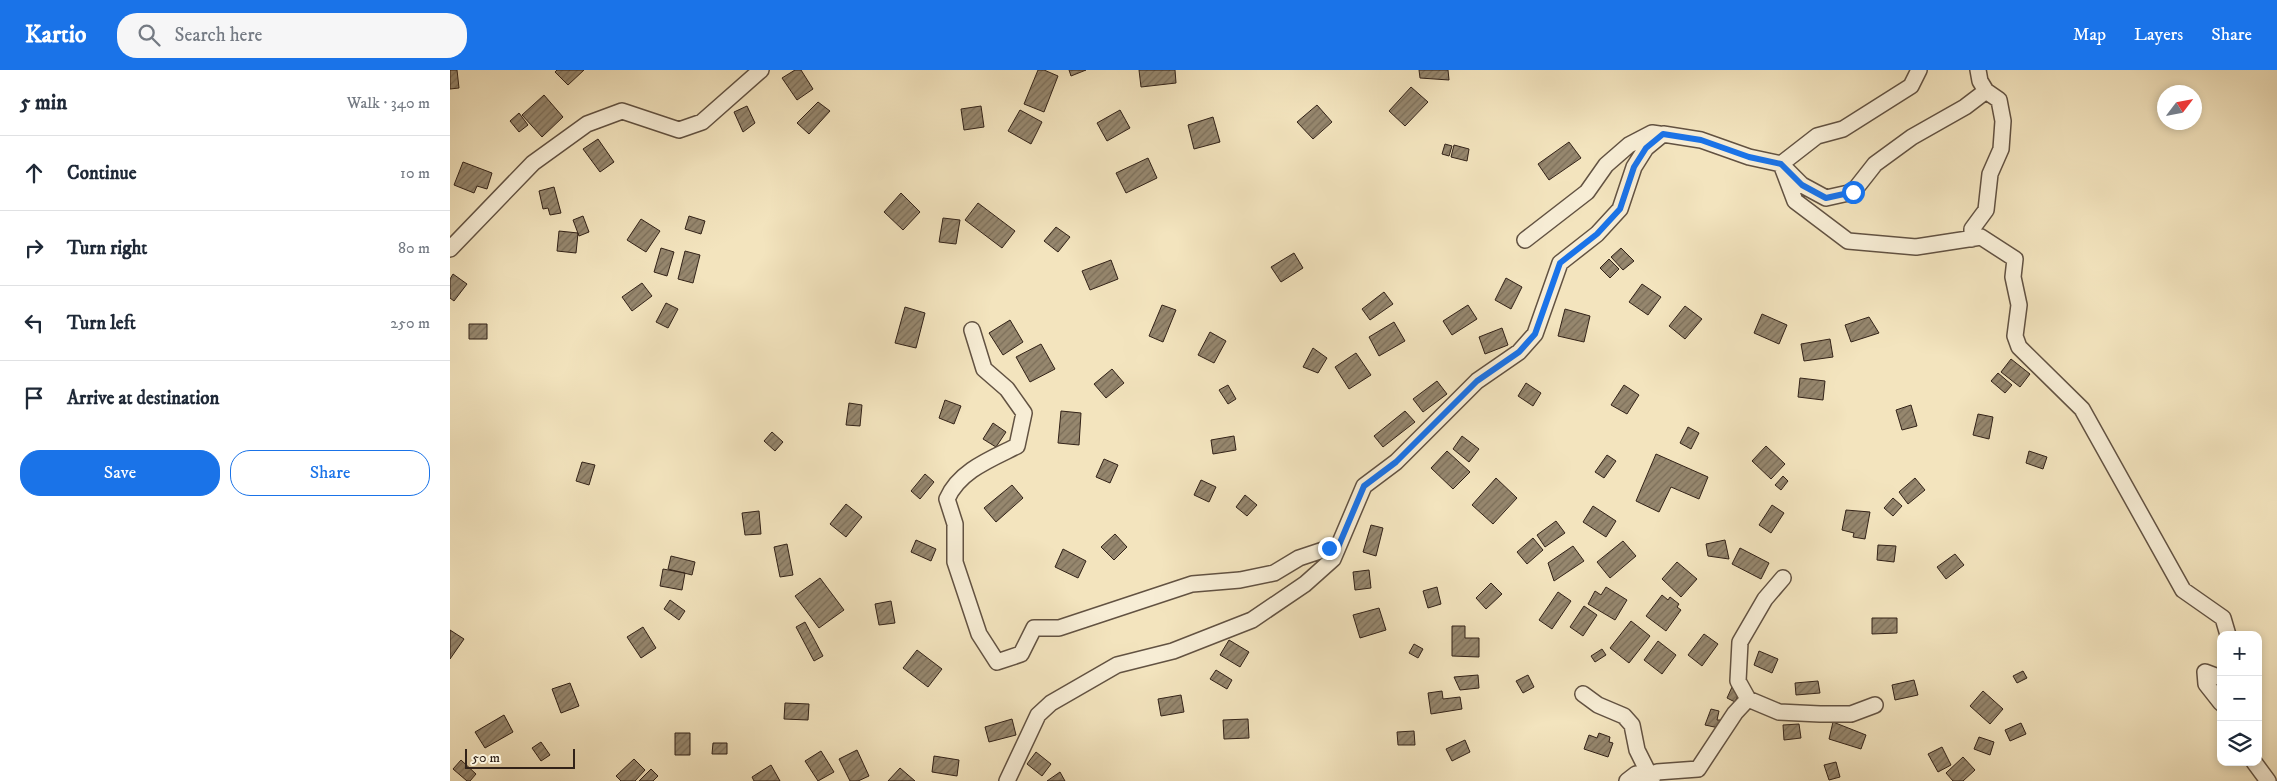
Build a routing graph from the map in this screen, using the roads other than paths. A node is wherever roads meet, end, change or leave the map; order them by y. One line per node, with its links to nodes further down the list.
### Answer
1 (761, 70): 9 (street)
2 (1919, 70): 6 (street)
3 (1978, 70): 4 (street)
4 (1986, 91): 6 (street); 7 (street)
5 (1663, 134): 6 (street); 8 (street); 11 (street)
6 (1781, 164): 7 (street)
7 (1972, 239): 13 (street)
8 (1524, 240)
9 (450, 250)
10 (972, 330): 11 (street)
11 (1336, 552): 21 (street)
12 (1783, 578): 17 (street)
13 (2227, 631)
14 (2217, 676): 16 (street)
15 (1583, 694): 20 (street)
16 (2217, 698)
17 (1748, 699): 18 (street); 20 (street)
18 (1875, 705)
19 (2257, 766): 23 (street)
20 (1651, 779): 22 (street)
21 (1007, 781)
22 (1627, 781)
23 (2268, 781)

